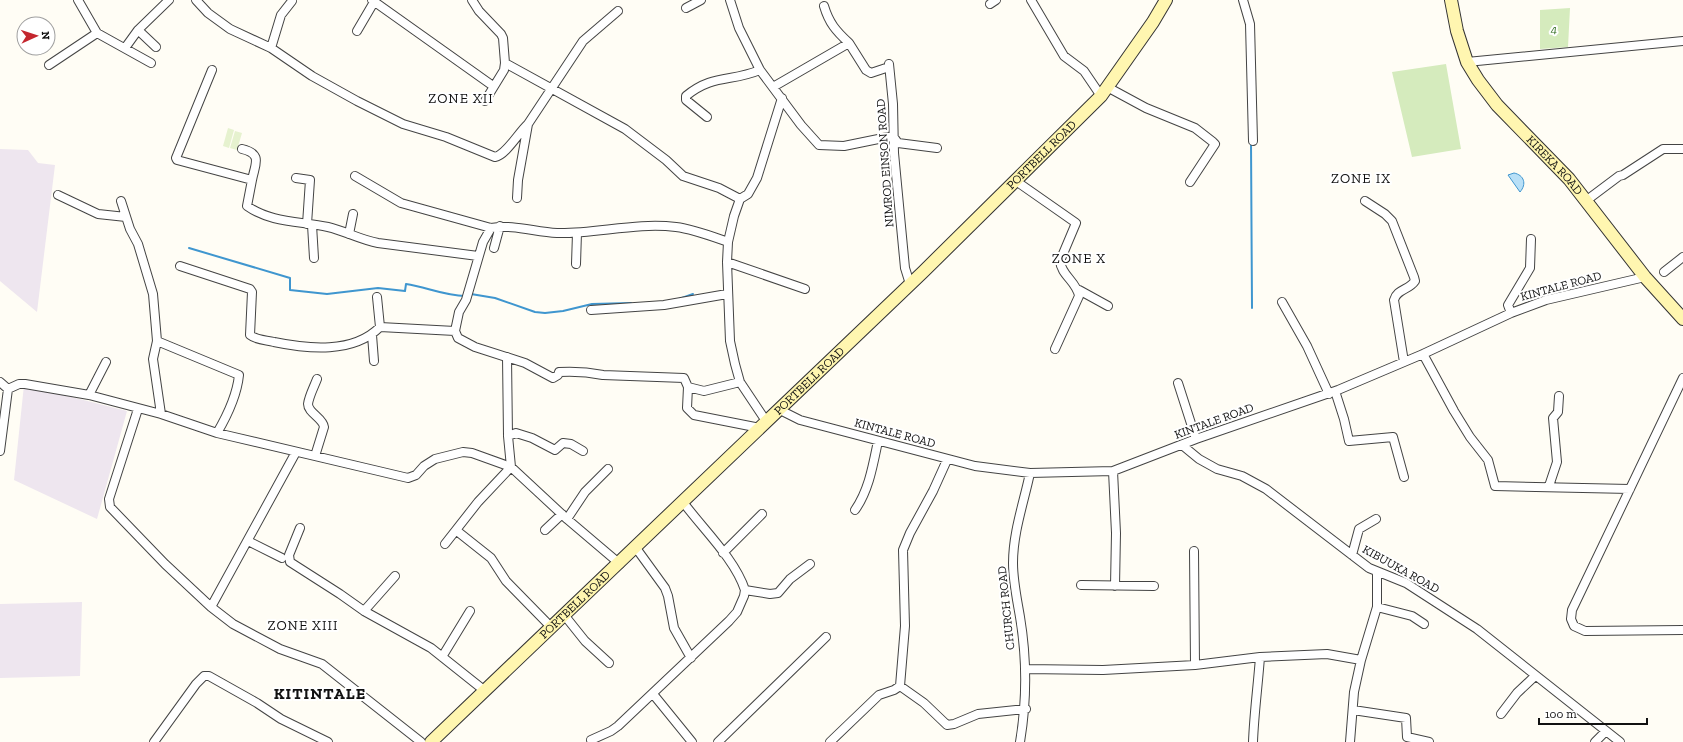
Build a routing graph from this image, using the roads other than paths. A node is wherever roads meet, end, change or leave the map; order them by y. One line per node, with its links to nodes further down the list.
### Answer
1 (78, 0): 18 (street)
2 (169, 0): 16 (street)
3 (196, 0): 23 (street)
4 (472, 0): 26 (street)
5 (701, 0): 14 (street)
6 (730, 0): 29 (street)
7 (1031, 0): 33 (street)
8 (1166, 0): 33 (main road, PORTBELL ROAD)
9 (1243, 0): 39 (street)
10 (1451, 0): 24 (main road, KIREKA ROAD)
11 (292, 1): 23 (street)
12 (373, 1): 17 (street); 30 (street)
13 (824, 6): 20 (street)
14 (686, 8)
15 (618, 11): 32 (street)
16 (138, 30): 21 (street); 22 (street)
17 (357, 31)
18 (97, 33): 22 (street); 27 (street)
19 (1683, 41): 24 (street)
20 (849, 43): 31 (street); 38 (street, NIMROD EINSON ROAD)
21 (156, 47)
22 (125, 48): 25 (street)
23 (271, 48): 37 (street)
24 (1467, 62): 52 (main road, KIREKA ROAD)
25 (151, 63)
26 (505, 63): 30 (street); 32 (street)
27 (49, 65)
28 (212, 70): 45 (street)
29 (760, 70): 31 (street); 36 (street)
30 (493, 86): 35 (street)
31 (773, 87): 34 (street)
32 (552, 89): 37 (street); 50 (street)
33 (1105, 92): 46 (main road, PORTBELL ROAD); 47 (street)
34 (782, 98): 38 (street); 50 (street)
35 (485, 100)
36 (707, 117)
37 (528, 124): 49 (street)
38 (893, 136): 40 (street); 72 (street, NIMROD EINSON ROAD)
39 (1253, 141)
40 (937, 148)
41 (242, 149): 45 (street)
42 (1683, 149): 52 (street)
43 (355, 176): 58 (street)
44 (296, 178): 56 (street)
45 (252, 180): 56 (street)
46 (1016, 181): 72 (main road, PORTBELL ROAD); 74 (street)
47 (1190, 182)
48 (58, 195): 55 (street)
49 (517, 198)
50 (740, 199): 62 (street)
51 (1365, 200): 91 (street)
52 (1586, 200): 71 (main road, KIREKA ROAD)
53 (121, 201): 55 (street)
54 (354, 214): 60 (street)
55 (126, 217): 85 (street)
56 (310, 225): 60 (street); 66 (street)
57 (500, 226): 58 (street); 59 (street); 63 (street)
58 (491, 228): 64 (street)
59 (577, 233): 62 (street); 68 (street)
60 (349, 234): 64 (street)
61 (1531, 239): 80 (street)
62 (728, 242): 67 (street)
63 (494, 248)
64 (478, 256): 83 (street)
65 (1683, 257): 70 (street)
66 (314, 258)
67 (727, 262): 73 (street); 75 (street)
68 (576, 264)
69 (180, 266): 84 (street)
70 (1664, 272)
71 (1645, 277): 80 (street, KINTALE ROAD); 81 (main road, KIREKA ROAD)
72 (910, 284): 103 (main road, PORTBELL ROAD)
73 (805, 289)
74 (1079, 290): 78 (street); 86 (street)
75 (727, 294): 79 (street); 95 (street)
76 (377, 297): 82 (street)
77 (1282, 302): 99 (street)
78 (1108, 306)
79 (591, 310)
80 (1511, 313): 87 (street, KINTALE ROAD)
81 (1683, 319)
82 (380, 327): 83 (street); 84 (street)
83 (455, 331): 88 (street)
84 (372, 335): 89 (street)
85 (157, 341): 104 (street); 106 (street)
86 (1055, 348)
87 (1424, 354): 91 (street, KINTALE ROAD); 121 (street)
88 (507, 357): 97 (street); 107 (street)
89 (374, 361)
90 (106, 362): 100 (street)
91 (1404, 362): 99 (street, KINTALE ROAD)
92 (1683, 378): 122 (street)
93 (317, 379): 114 (street)
94 (0, 382): 98 (street)
95 (740, 382): 97 (street); 105 (street)
96 (1178, 383): 108 (street)
97 (688, 387): 105 (street)
98 (8, 389): 100 (street); 111 (street)
99 (1332, 393): 108 (street, KINTALE ROAD); 120 (street)
100 (89, 395): 102 (street)
101 (1559, 396): 121 (street)
102 (138, 409): 104 (street); 146 (street)
103 (778, 410): 105 (main road, PORTBELL ROAD); 109 (street, KINTALE ROAD)
104 (161, 414): 106 (street)
105 (763, 424): 123 (main road, PORTBELL ROAD)
106 (217, 433): 113 (street)
107 (508, 436): 112 (street); 116 (street)
108 (1196, 440): 110 (street, KINTALE ROAD)
109 (878, 441): 115 (street, KINTALE ROAD); 124 (street)
110 (1182, 445): 118 (street, KINTALE ROAD); 136 (street, KIBUUKA ROAD)
111 (0, 451)
112 (583, 451)
113 (296, 452): 114 (street); 131 (street)
114 (315, 456): 116 (street)
115 (947, 460): 119 (street, KINTALE ROAD); 163 (street)
116 (511, 467): 126 (street); 130 (street)
117 (608, 470): 126 (street)
118 (1113, 471): 119 (street, KINTALE ROAD); 143 (street)
119 (1030, 473): 161 (street, CHURCH ROAD)
120 (1404, 477)
121 (1549, 486): 122 (street)
122 (1630, 489): 153 (street)
123 (683, 502): 133 (main road, PORTBELL ROAD); 135 (street)
124 (855, 510)
125 (762, 514): 135 (street)
126 (564, 516): 129 (street); 138 (street)
127 (1376, 519): 136 (street)
128 (300, 528): 149 (street)
129 (545, 530)
130 (457, 531): 132 (street); 152 (street)
131 (248, 541): 137 (street); 146 (street)
132 (445, 544)
133 (636, 548): 138 (main road, PORTBELL ROAD); 157 (street)
134 (1194, 551): 160 (street)
135 (723, 553): 145 (street)
136 (1352, 555): 140 (street, KIBUUKA ROAD)
137 (282, 558)
138 (620, 564): 150 (main road, PORTBELL ROAD)
139 (810, 564): 145 (street)
140 (1377, 572): 147 (street); 162 (street, KIBUUKA ROAD)
141 (395, 576): 149 (street)
142 (1081, 585): 143 (street)
143 (1115, 586): 144 (street)
144 (1154, 586)
145 (745, 590): 157 (street)
146 (211, 607): 173 (street)
147 (1377, 607): 151 (street); 158 (street)
148 (470, 610): 155 (street)
149 (364, 611): 155 (street)
150 (565, 616): 152 (main road, PORTBELL ROAD); 159 (street)
151 (1424, 624)
152 (552, 628): 164 (main road, PORTBELL ROAD)
153 (1683, 630)
154 (826, 637): 176 (street)
155 (442, 657): 164 (street)
156 (1260, 657): 158 (street); 160 (street); 179 (street)
157 (691, 658): 165 (street)
158 (1361, 660): 167 (street)
159 (609, 663)
160 (1195, 665): 161 (street)
161 (1025, 670): 166 (street, CHURCH ROAD)
162 (1535, 676): 168 (street); 169 (street, KIBUUKA ROAD)
163 (900, 686): 166 (street); 177 (street)
164 (485, 691): 174 (main road, PORTBELL ROAD)
165 (653, 694): 170 (street); 175 (street)
166 (1026, 709): 178 (street, CHURCH ROAD)
167 (1353, 710): 180 (street); 181 (street)
168 (1501, 714)
169 (1606, 731): 182 (street); 183 (street, KIBUUKA ROAD)
170 (592, 740)
171 (154, 742): 172 (street)
172 (328, 742)
173 (421, 742)
174 (431, 742)
175 (692, 742)
176 (718, 742)
177 (830, 742)
178 (1020, 742)
179 (1253, 742)
180 (1350, 742)
181 (1429, 742)
182 (1594, 742)
183 (1620, 742)

